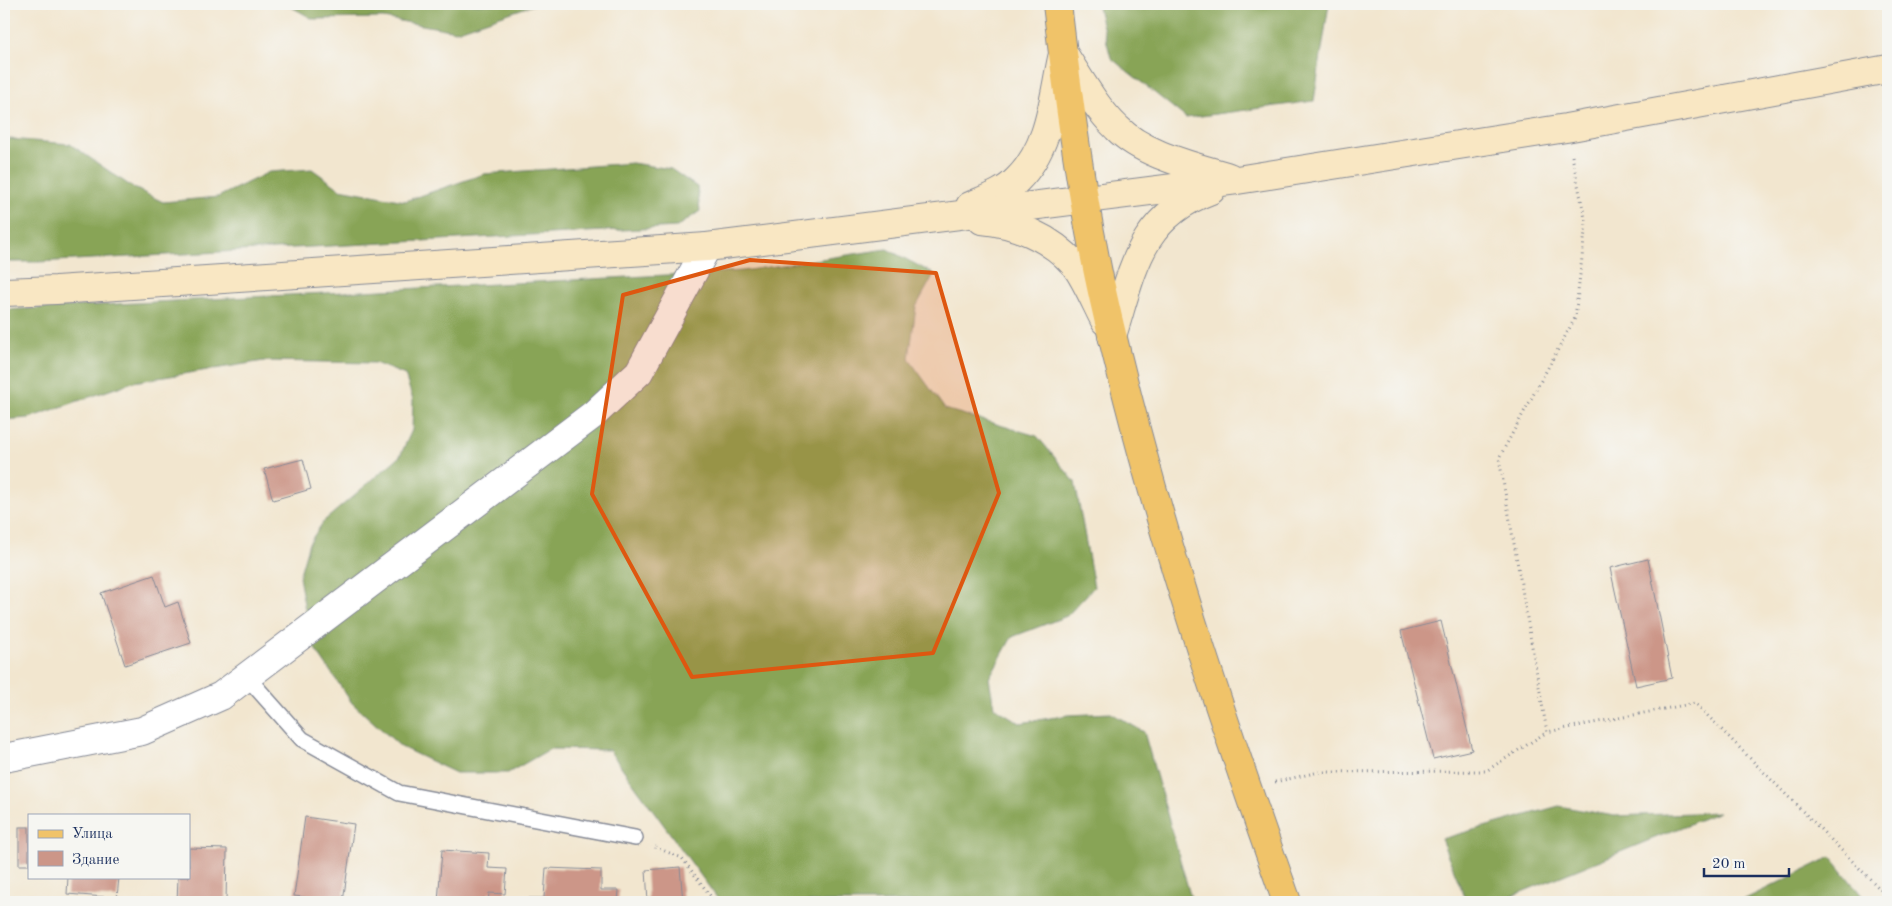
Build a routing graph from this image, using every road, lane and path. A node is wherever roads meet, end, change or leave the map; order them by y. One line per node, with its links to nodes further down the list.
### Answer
1 (1057, 4): 2 (main road)
2 (1063, 54): 5 (street); 6 (main road); 7 (street)
3 (1888, 70): 4 (street)
4 (1566, 128): 5 (street); 12 (path)
5 (1237, 180): 6 (street); 10 (street)
6 (1084, 199): 7 (street); 10 (main road)
7 (946, 217): 8 (street); 10 (street)
8 (707, 248): 9 (street); 11 (street)
9 (4, 292)
10 (1112, 336): 14 (main road)
11 (247, 677): 13 (street); 15 (lane)
12 (1547, 732): 14 (path); 16 (path)
13 (4, 758)
14 (1246, 789): 18 (main road)
15 (635, 838): 17 (path)
16 (1888, 896)
17 (715, 902)
18 (1287, 902)

